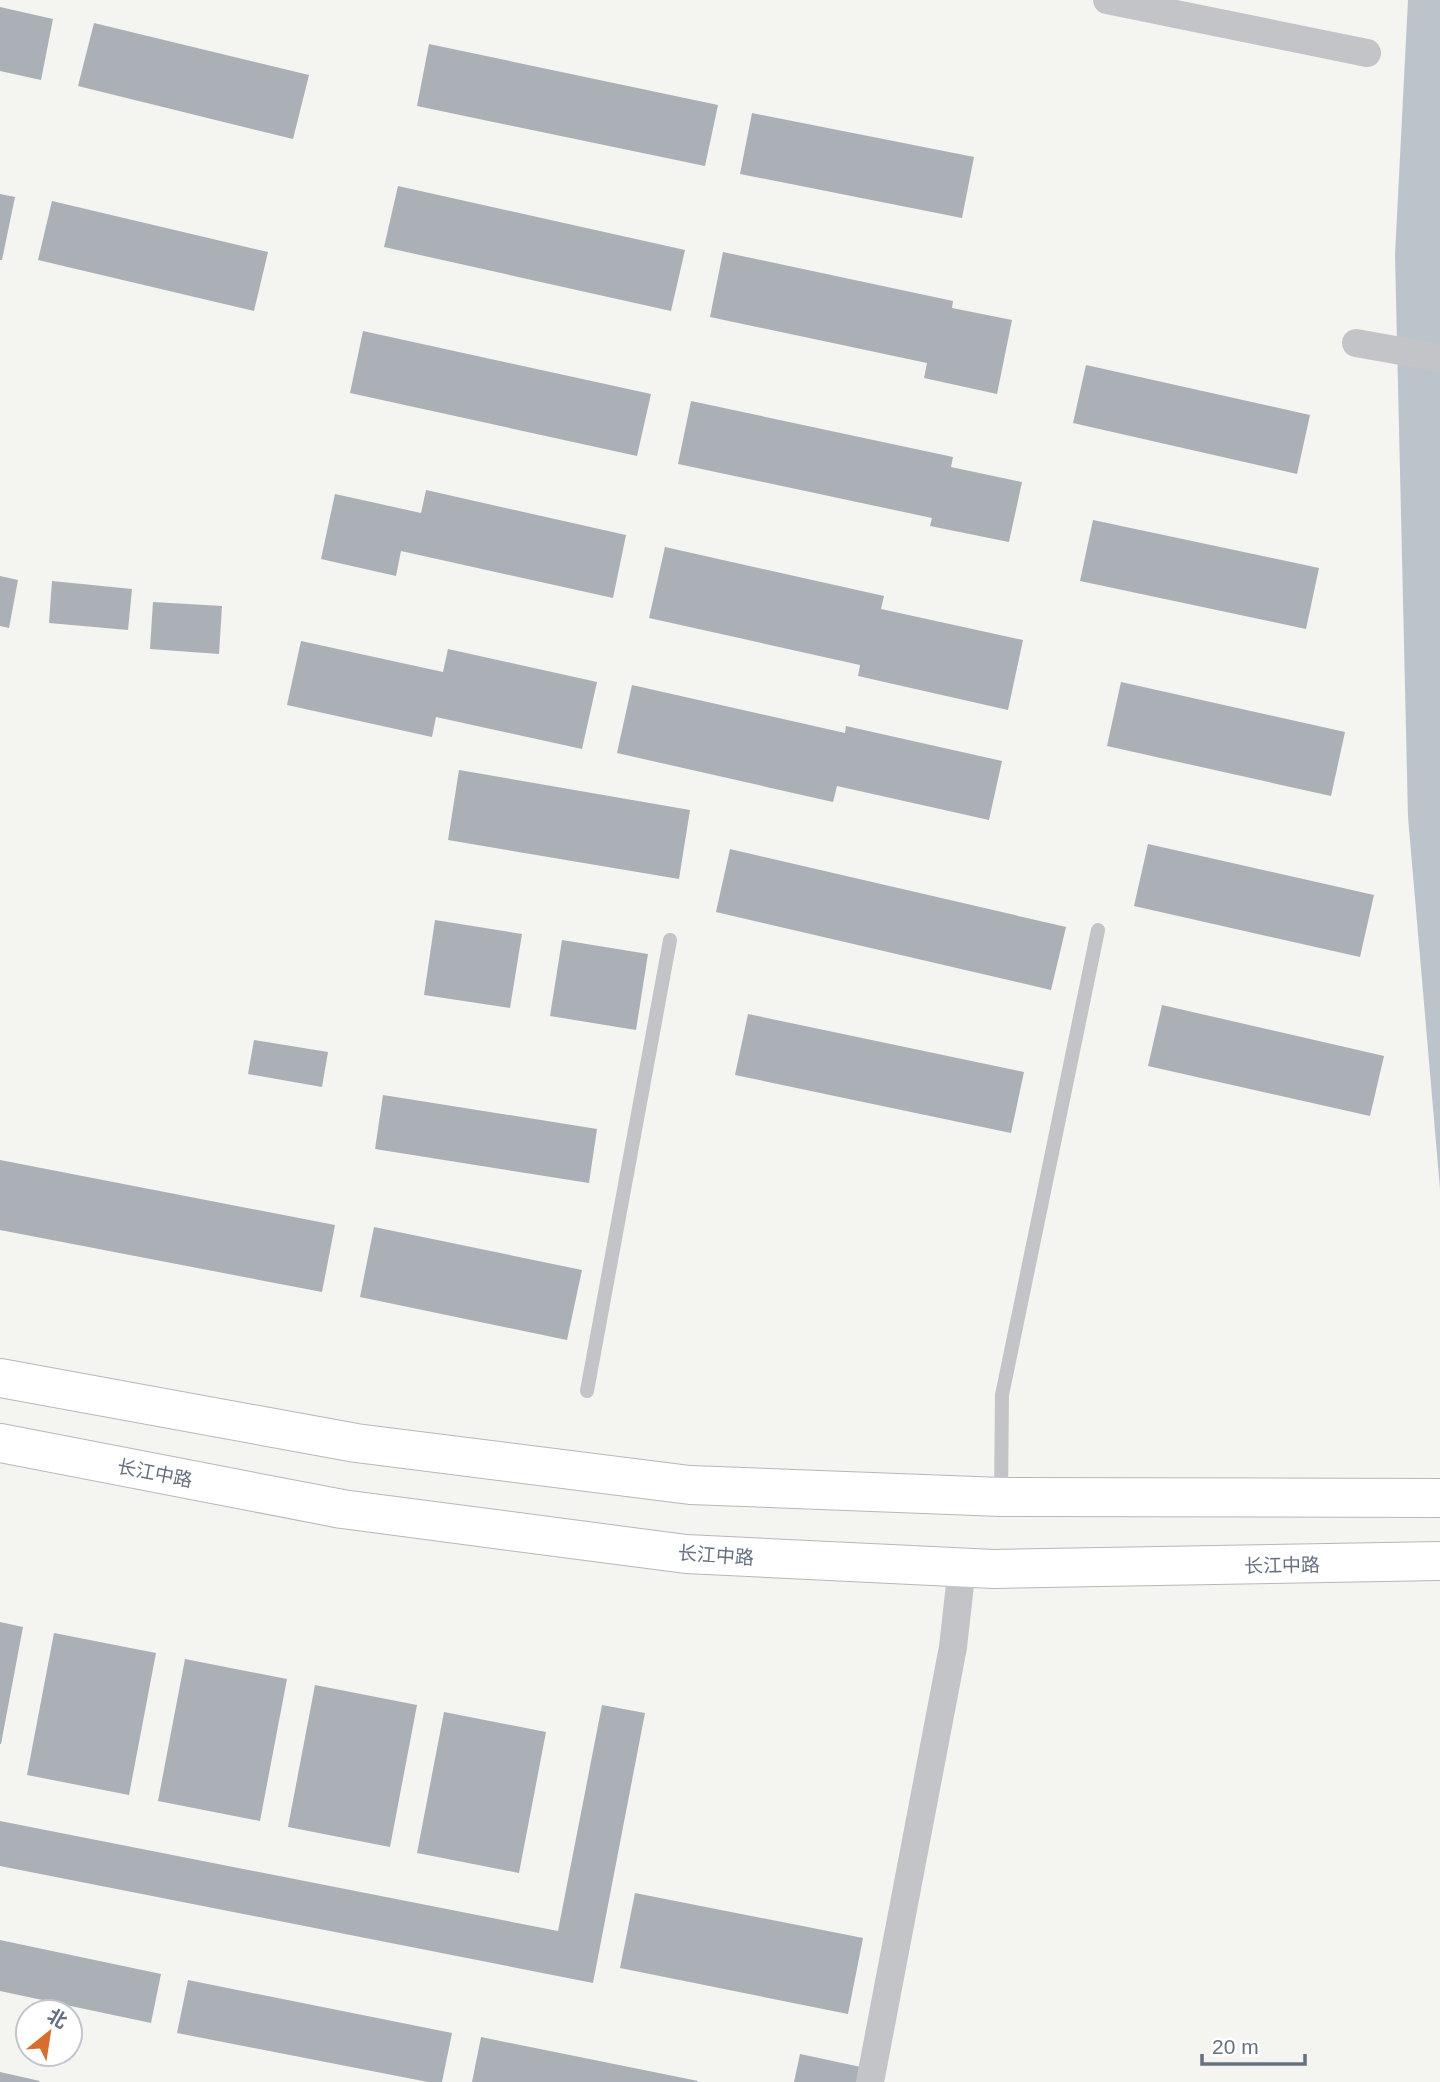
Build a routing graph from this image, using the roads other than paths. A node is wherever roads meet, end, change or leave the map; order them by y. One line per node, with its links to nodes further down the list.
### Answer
1 (1107, 0): 2 (street)
2 (1367, 53)
3 (1365, 344): 4 (street)
4 (1440, 358)
5 (1098, 930): 10 (lane)
6 (670, 940): 8 (lane)
7 (0, 1378): 10 (main road)
8 (587, 1391)
9 (0, 1443): 13 (main road, 长江中路)
10 (1001, 1497): 11 (main road)
11 (1440, 1498)
12 (1440, 1562): 13 (main road, 长江中路)
13 (962, 1567): 14 (street)
14 (870, 2082)

